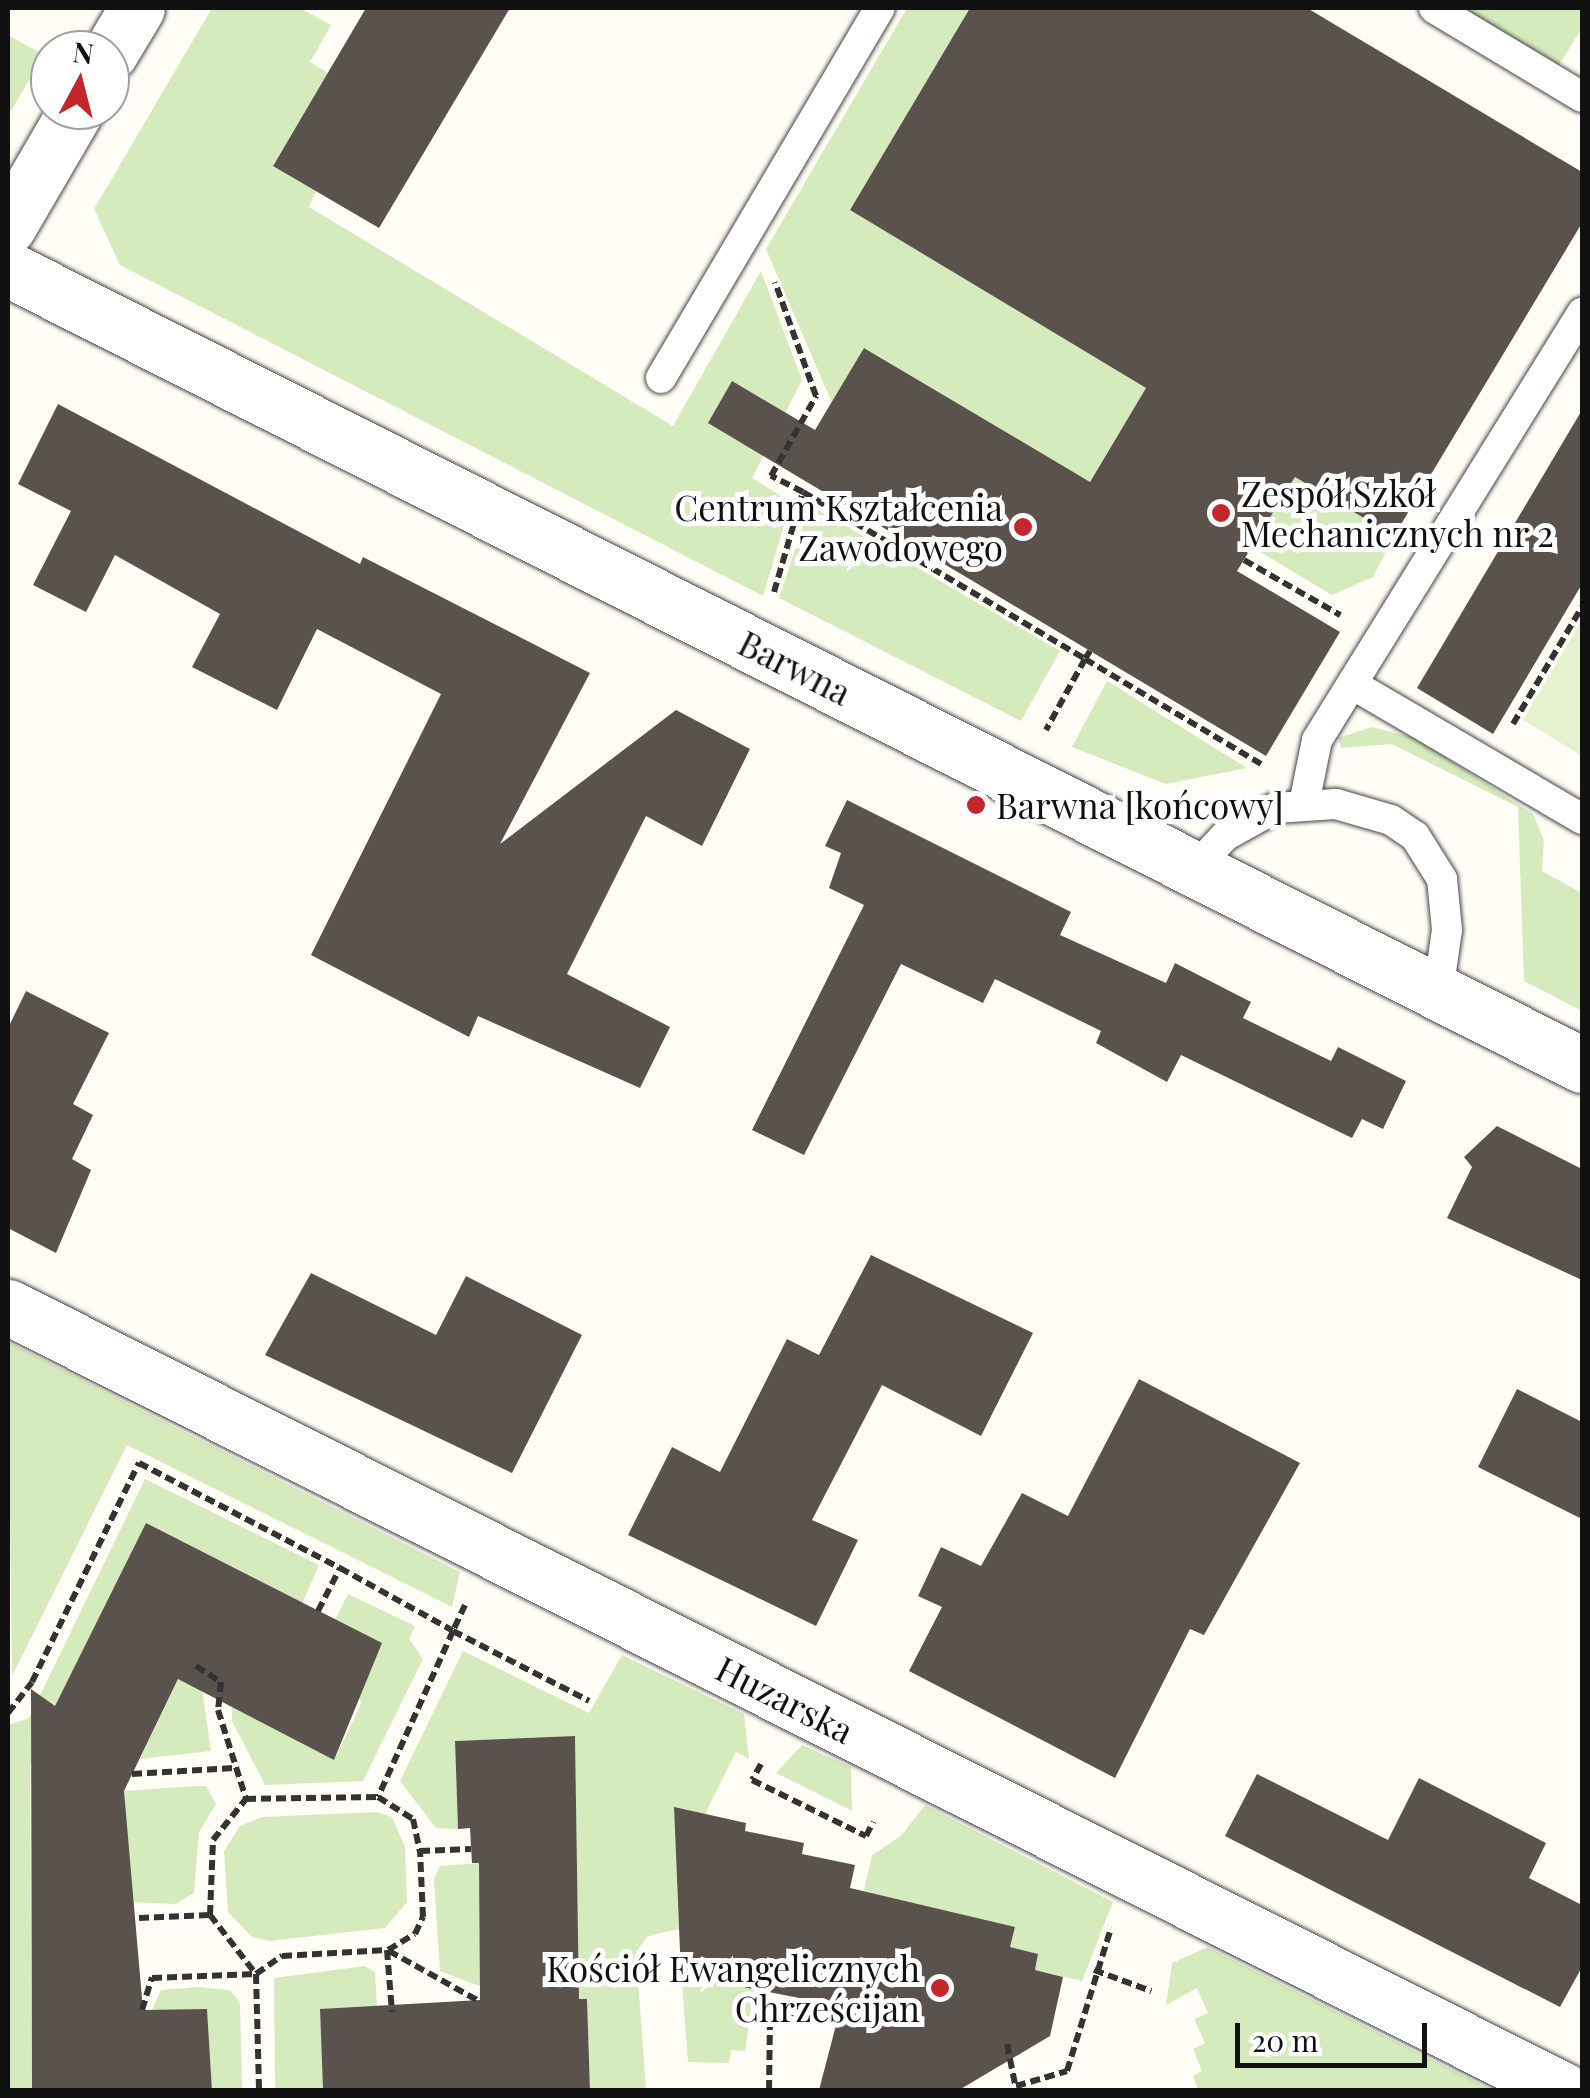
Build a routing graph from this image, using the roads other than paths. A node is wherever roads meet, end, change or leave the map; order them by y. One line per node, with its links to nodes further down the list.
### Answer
1 (137, 8): 4 (street)
2 (880, 8): 11 (lane)
3 (1434, 8): 5 (lane)
4 (124, 30)
5 (1582, 97)
6 (57, 130): 7 (street)
7 (23, 165): 8 (street)
8 (8, 227)
9 (8, 269): 15 (street, Barwna)
10 (1582, 313): 12 (lane)
11 (661, 378)
12 (1352, 684): 13 (lane); 14 (lane)
13 (1304, 804): 15 (lane); 16 (lane)
14 (1582, 820)
15 (1194, 868): 16 (street, Barwna)
16 (1438, 992): 17 (street, Barwna)
17 (1582, 1065)
18 (8, 1307): 19 (street, Huzarska)
19 (1563, 2090)

